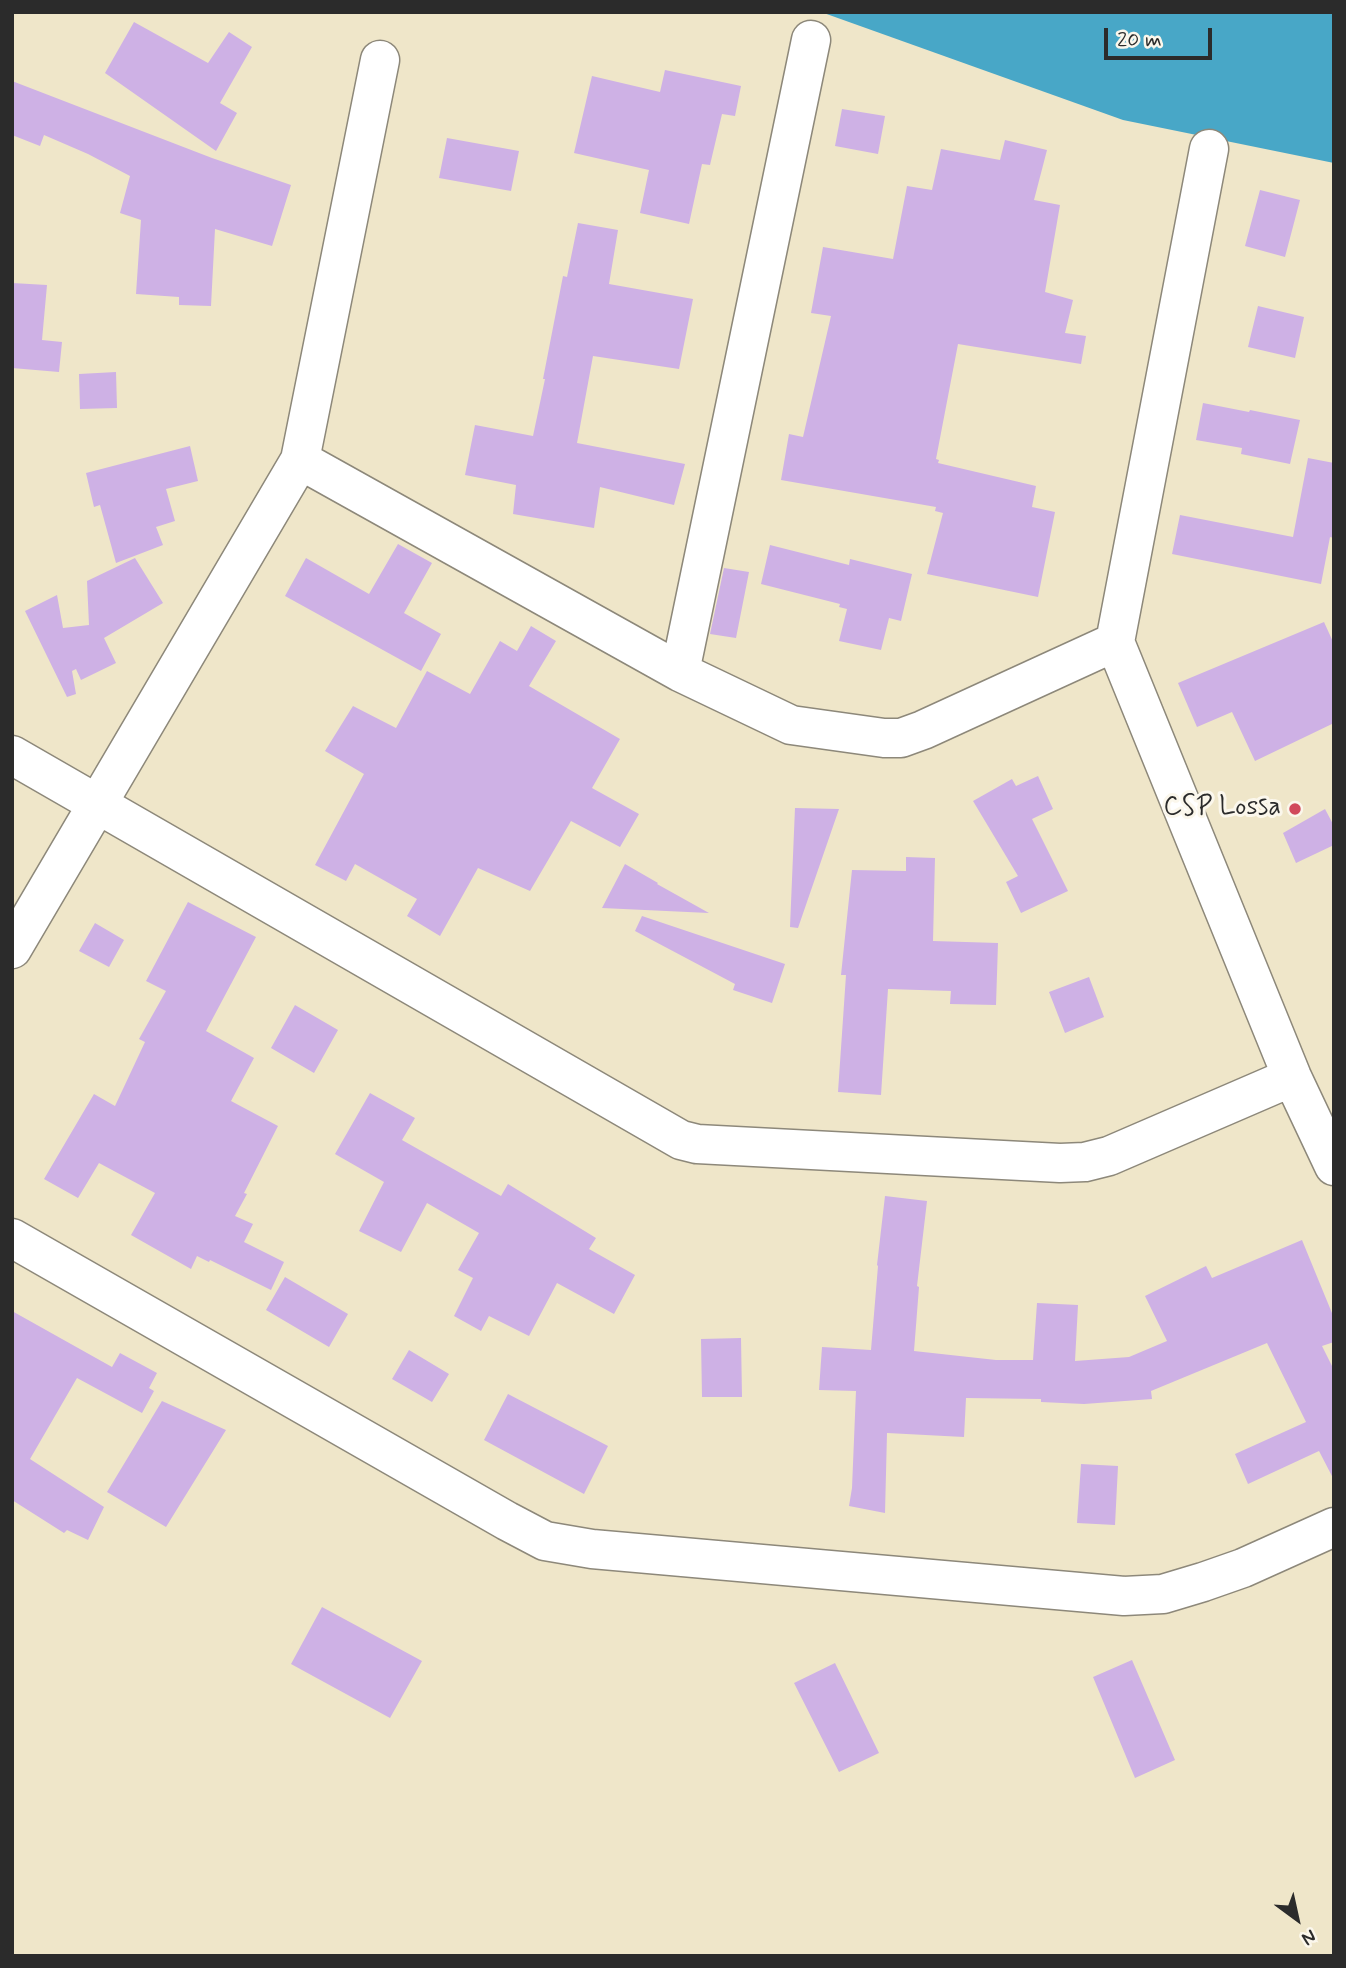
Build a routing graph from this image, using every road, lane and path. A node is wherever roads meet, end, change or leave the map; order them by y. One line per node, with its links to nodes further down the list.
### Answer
1 (811, 40): 6 (street)
2 (380, 60): 4 (street)
3 (1209, 149): 5 (street)
4 (300, 460): 6 (street); 8 (street)
5 (1115, 642): 6 (street); 10 (street)
6 (680, 673)
7 (12, 755): 8 (street)
8 (97, 804): 9 (street); 10 (street)
9 (12, 949)
10 (1292, 1077): 11 (street)
11 (1334, 1166)
12 (12, 1238): 13 (street)
13 (1334, 1527)

